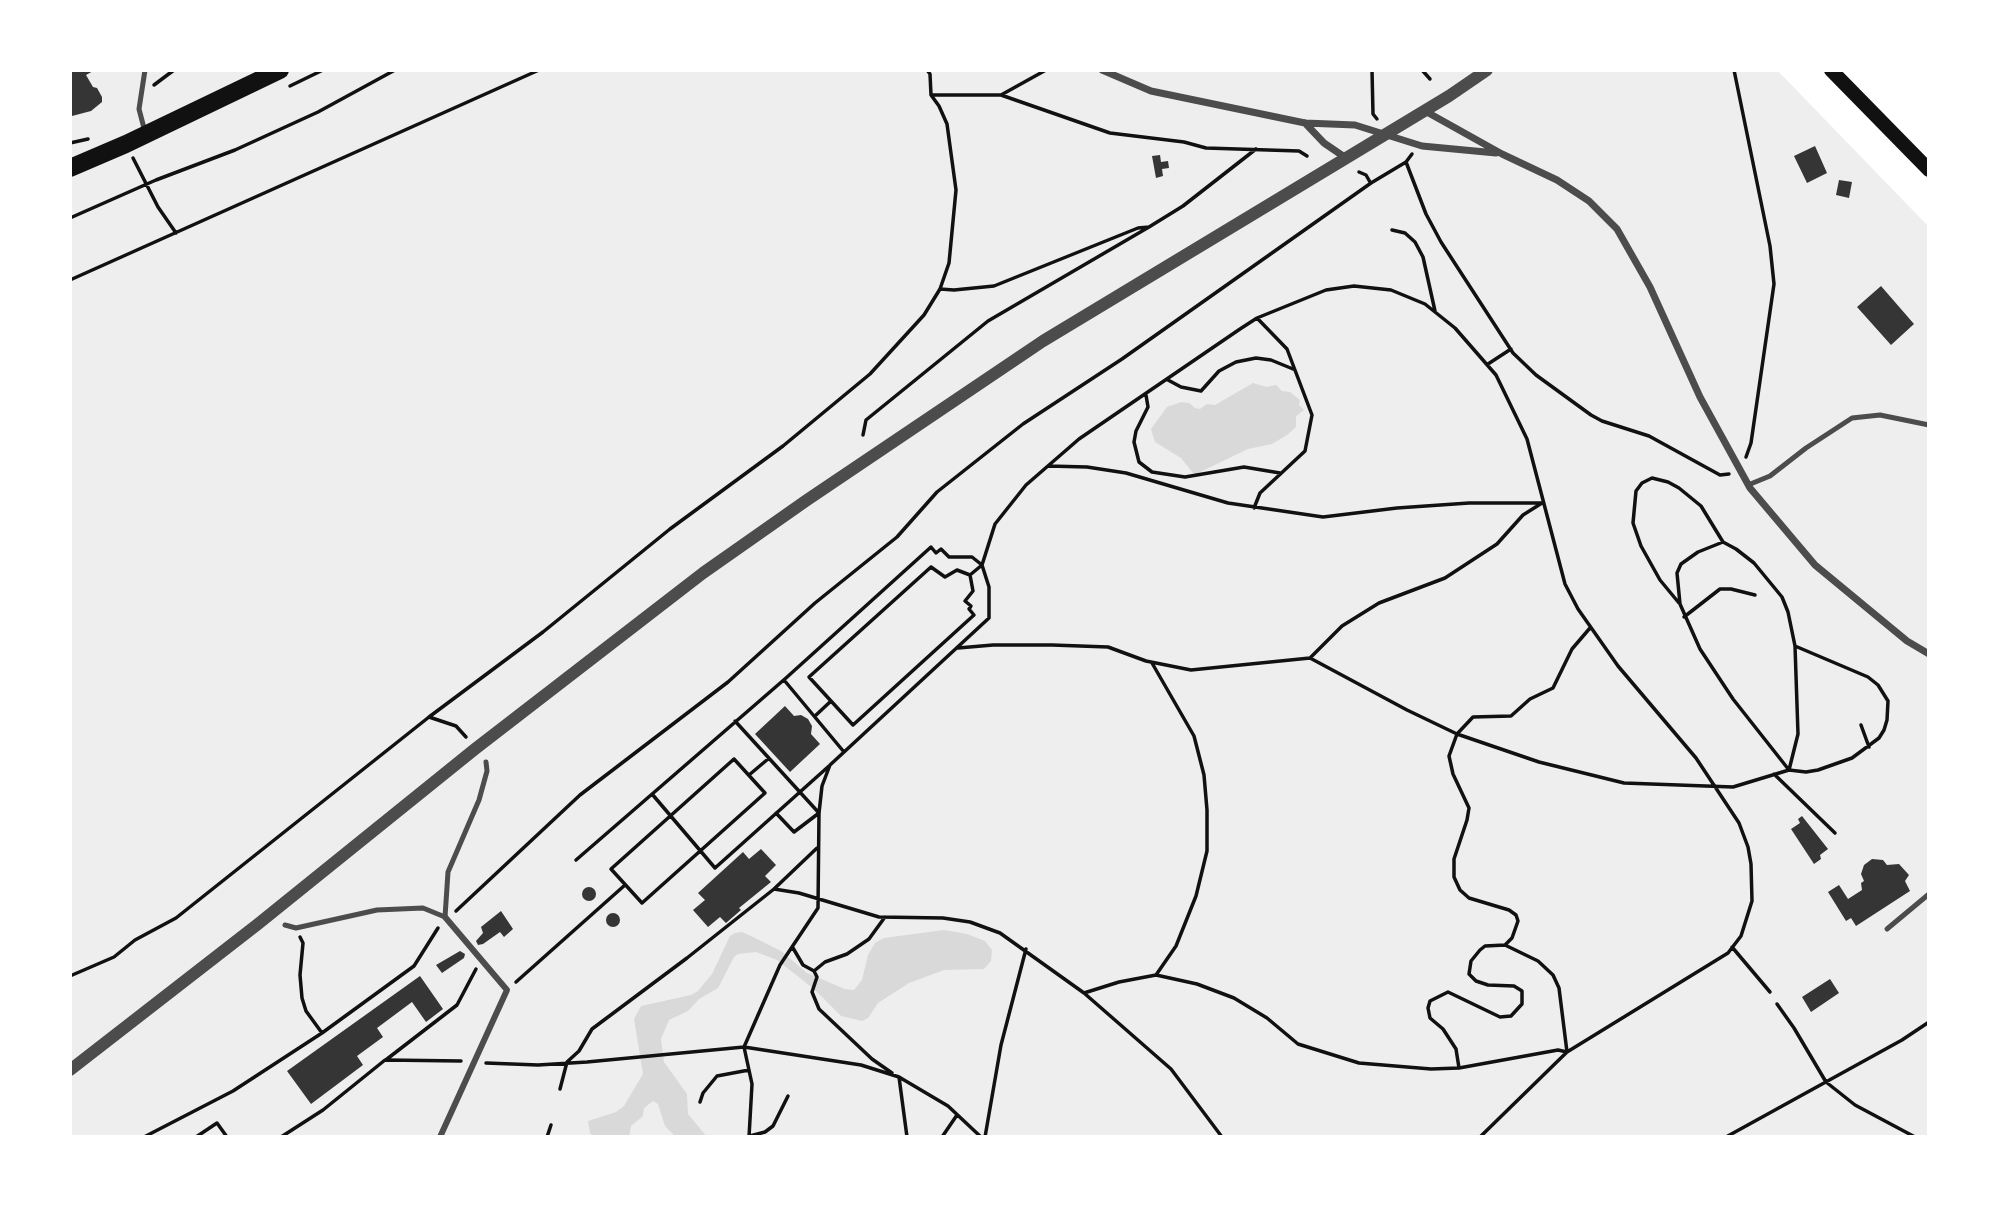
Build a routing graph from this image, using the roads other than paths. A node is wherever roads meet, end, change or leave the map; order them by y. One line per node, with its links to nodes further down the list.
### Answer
1 (145, 70): 9 (lane)
2 (280, 70): 9 (main road)
3 (1102, 70): 7 (street)
4 (1488, 70): 6 (street)
5 (1831, 70): 13 (main road)
6 (1425, 110): 8 (street); 10 (street)
7 (1305, 123): 8 (street); 11 (street)
8 (1387, 133): 10 (street); 11 (street)
9 (146, 135): 12 (main road)
10 (1502, 154): 15 (street)
11 (1346, 158): 22 (street)
12 (70, 168)
13 (1929, 170)
14 (1929, 425): 15 (lane)
15 (1748, 485): 16 (street)
16 (1929, 654)
17 (486, 762): 19 (lane)
18 (1929, 894): 21 (lane)
19 (445, 917): 20 (lane); 23 (street)
20 (285, 925)
21 (1887, 929)
22 (70, 1070)
23 (440, 1137)

